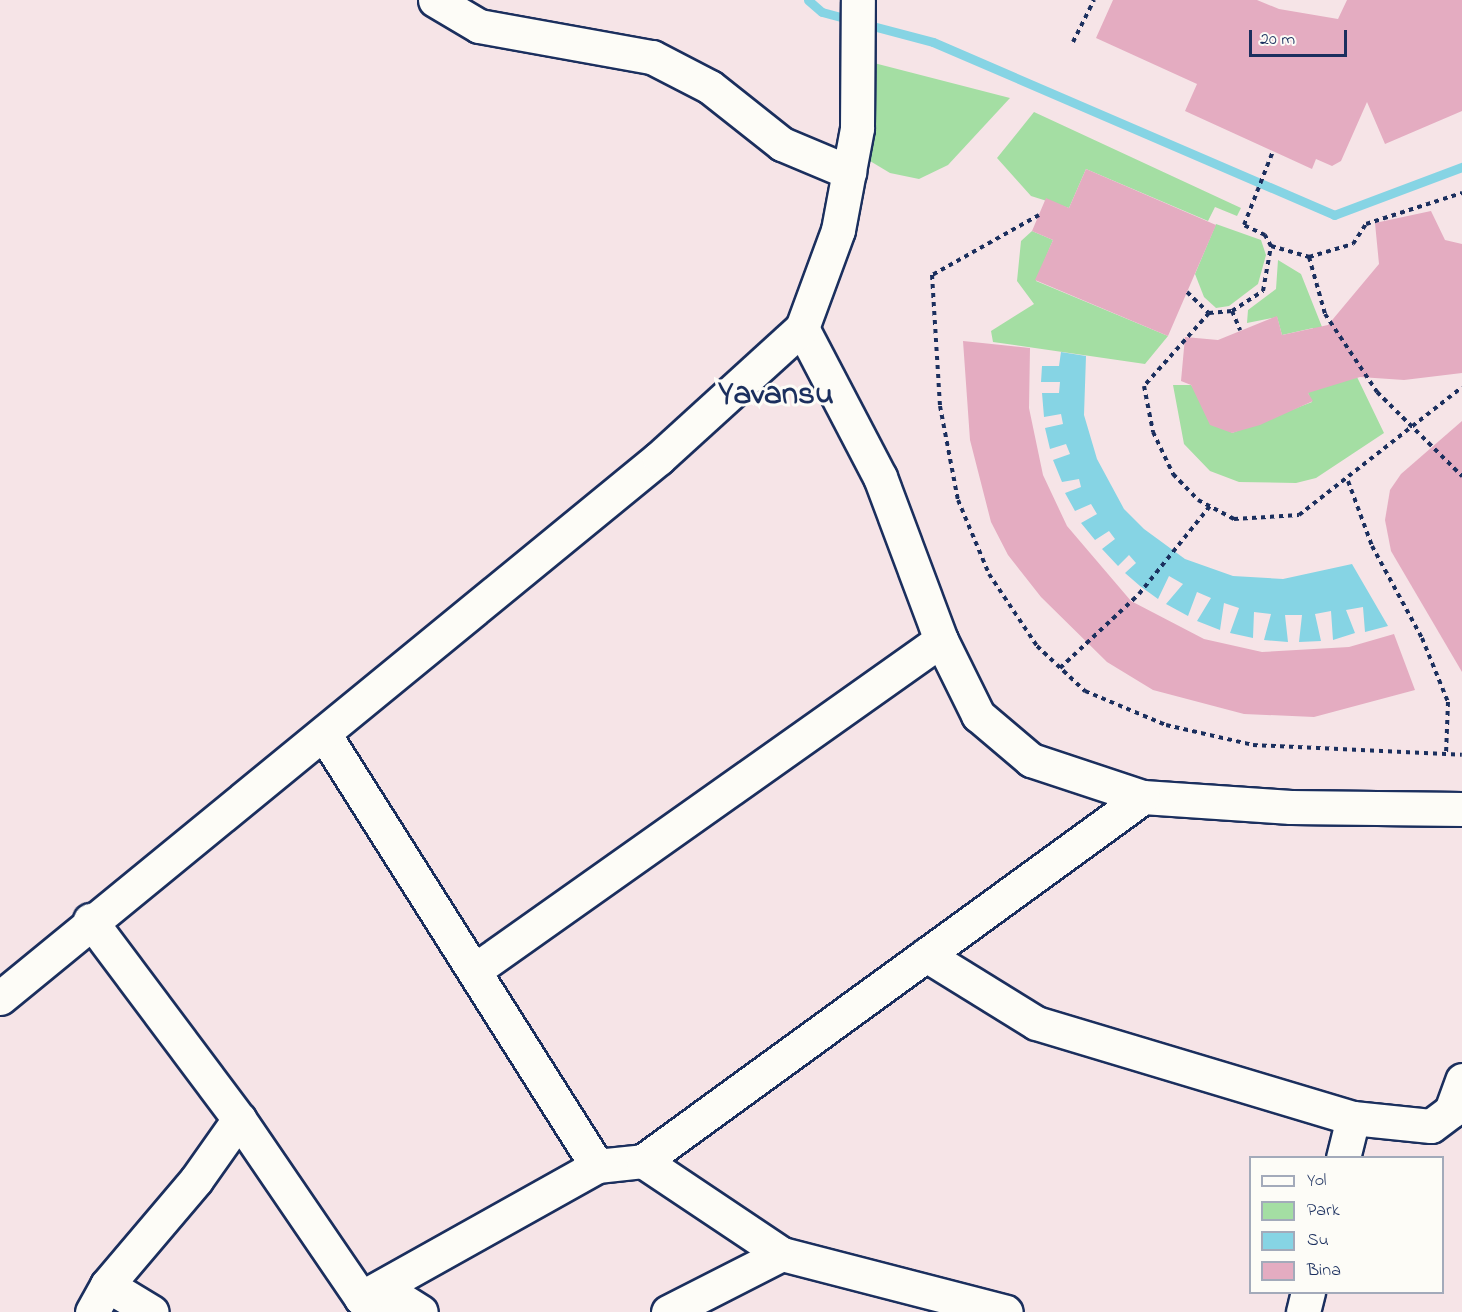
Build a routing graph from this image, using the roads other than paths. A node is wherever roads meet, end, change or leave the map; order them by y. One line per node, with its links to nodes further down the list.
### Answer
1 (435, 0): 3 (street)
2 (858, 0): 3 (street)
3 (849, 172): 4 (street)
4 (802, 328): 5 (street); 6 (street)
5 (940, 640): 7 (street); 11 (street)
6 (324, 734): 9 (street); 11 (street)
7 (1143, 797): 8 (street); 10 (street)
8 (1462, 809)
9 (90, 920): 12 (street); 15 (street)
10 (926, 955): 14 (street); 17 (street)
11 (474, 970): 18 (street)
12 (0, 998)
13 (1462, 1080): 14 (street)
14 (1353, 1118): 16 (street)
15 (239, 1119): 21 (street); 22 (street)
16 (1343, 1156)
17 (644, 1161): 18 (street); 19 (street)
18 (597, 1166): 22 (street)
19 (782, 1254): 25 (street); 26 (street)
20 (1308, 1294): 27 (street)
21 (99, 1298): 24 (street)
22 (361, 1298): 23 (street)
23 (407, 1308)
24 (152, 1312)
25 (668, 1312)
26 (1006, 1312)
27 (1302, 1312)

